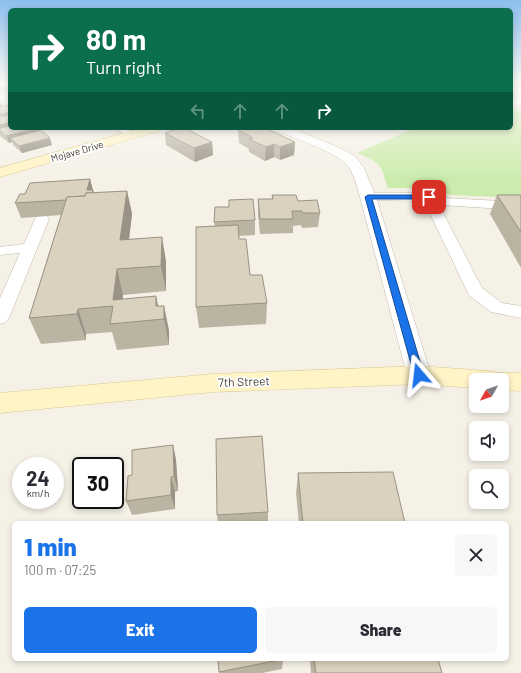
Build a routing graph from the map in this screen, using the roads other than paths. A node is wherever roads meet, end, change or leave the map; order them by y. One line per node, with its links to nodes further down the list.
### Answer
1 (122, 130): 4 (lane)
2 (148, 130): 4 (main road, Mojave Drive)
3 (285, 130): 6 (street)
4 (130, 135): 5 (main road, Mojave Drive)
5 (0, 173)
6 (368, 197): 7 (lane); 16 (street)
7 (429, 197): 8 (lane); 14 (lane)
8 (521, 206)
9 (42, 219): 10 (lane)
10 (29, 248): 11 (lane); 12 (lane)
11 (0, 251)
12 (17, 276): 13 (lane); 15 (lane)
13 (0, 278)
14 (521, 312)
15 (0, 318)
16 (419, 375): 17 (main road, 7th Street); 20 (main road, 7th Street)
17 (469, 379)
18 (509, 381): 19 (main road)
19 (521, 382)
20 (0, 403)

